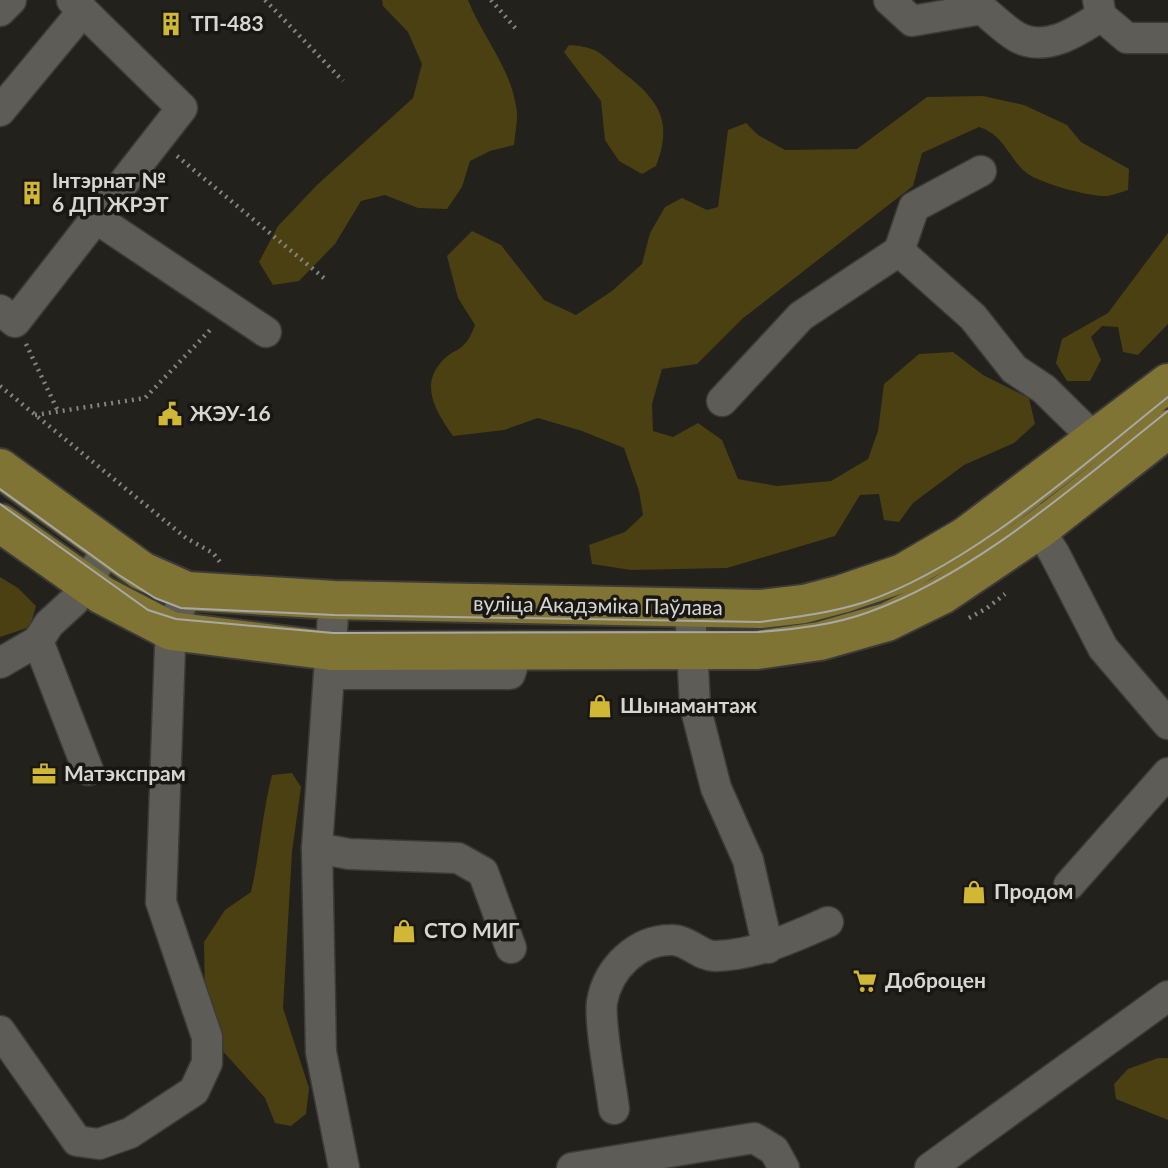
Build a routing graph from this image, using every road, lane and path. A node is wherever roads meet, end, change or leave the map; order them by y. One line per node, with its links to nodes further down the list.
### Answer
1 (11, 0): 7 (street)
2 (265, 0): 10 (path)
3 (491, 0): 8 (path)
4 (889, 0): 6 (street)
5 (77, 6): 11 (street); 12 (street)
6 (1099, 8): 9 (street)
7 (0, 11)
8 (517, 30)
9 (1168, 38)
10 (343, 81)
11 (0, 111)
12 (158, 140): 14 (street); 16 (path)
13 (981, 171): 15 (street)
14 (97, 219): 17 (street); 18 (street)
15 (900, 251): 22 (street); 26 (street)
16 (325, 279)
17 (231, 308): 19 (street); 23 (path)
18 (7, 316): 23 (path)
19 (266, 332)
20 (1168, 383): 26 (main road, вуліца Акадэміка Паўлава)
21 (0, 386): 24 (path)
22 (722, 401)
23 (57, 409): 24 (path)
24 (34, 415): 32 (path)
25 (1168, 429): 26 (main road, вуліца Акадэміка Паўлава)
26 (1109, 453): 28 (main road, вуліца Акадэміка Паўлава); 30 (main road, вуліца Акадэміка Паўлава)
27 (0, 468): 31 (main road, вуліца Акадэміка Паўлава)
28 (1019, 497): 30 (street); 36 (main road, вуліца Акадэміка Паўлава)
29 (0, 523): 33 (main road, вуліца Акадэміка Паўлава)
30 (1040, 528): 39 (main road, вуліца Акадэміка Паўлава); 42 (street)
31 (109, 547): 33 (street); 34 (main road, вуліца Акадэміка Паўлава)
32 (213, 554)
33 (85, 584): 37 (main road, вуліца Акадэміка Паўлава); 38 (street)
34 (187, 591): 35 (main road, вуліца Акадэміка Паўлава); 37 (street)
35 (334, 600): 36 (main road, вуліца Акадэміка Паўлава); 41 (street)
36 (690, 608): 39 (street)
37 (171, 631): 41 (main road, вуліца Акадэміка Паўлава); 51 (street)
38 (38, 640): 40 (street); 43 (street)
39 (691, 650): 41 (main road, вуліца Акадэміка Паўлава); 49 (street)
40 (0, 663)
41 (332, 663): 45 (street)
42 (1168, 724)
43 (88, 770)
44 (1168, 773): 46 (street)
45 (317, 848): 48 (street); 53 (street)
46 (1069, 885)
47 (828, 922): 49 (street)
48 (511, 948)
49 (768, 948): 52 (street)
50 (1168, 996): 56 (street)
51 (0, 1031)
52 (614, 1109)
53 (344, 1168)
54 (572, 1168): 55 (street)
55 (784, 1168)
56 (930, 1168)

